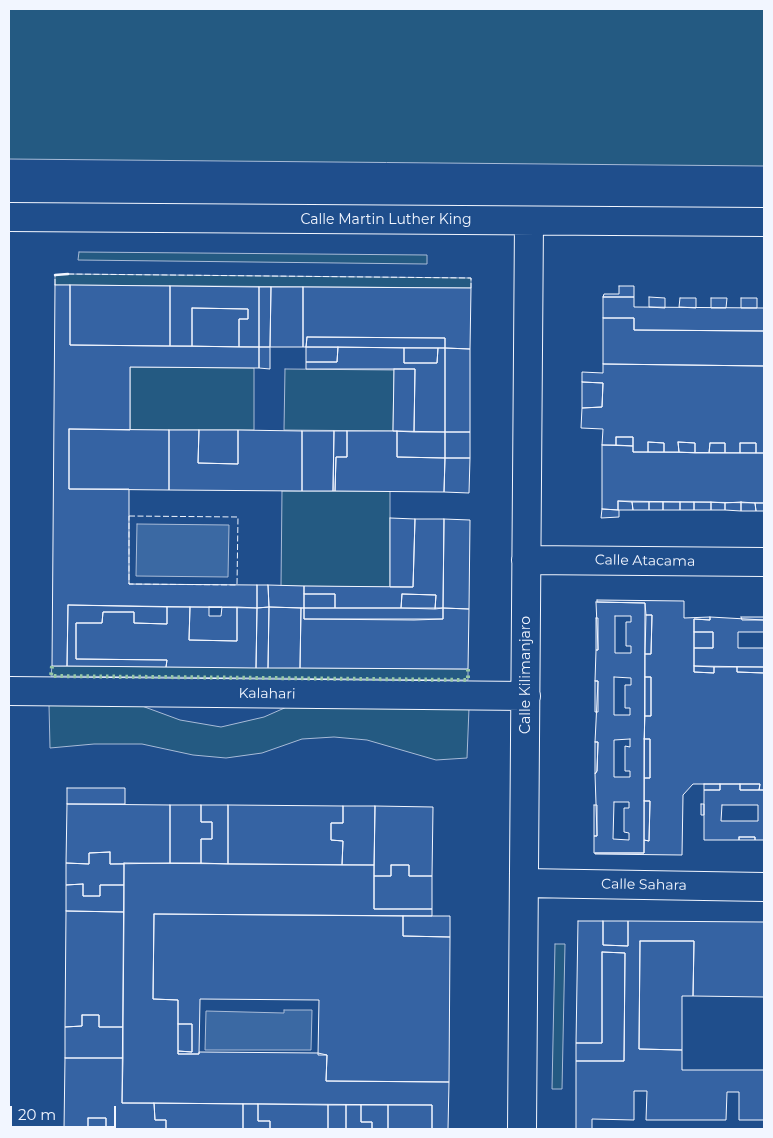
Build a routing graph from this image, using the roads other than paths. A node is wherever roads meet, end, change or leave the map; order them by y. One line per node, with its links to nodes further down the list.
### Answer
1 (9, 217): 2 (street, Calle Martin Luther King)
2 (529, 221): 3 (street, Calle Martin Luther King); 4 (street, Calle Kilimanjaro)
3 (764, 222)
4 (526, 560): 5 (street, Calle Atacama); 7 (street, Calle Kilimanjaro)
5 (764, 562)
6 (9, 691): 7 (street, Kalahari)
7 (526, 696): 8 (street, Calle Kilimanjaro)
8 (524, 882): 9 (street, Calle Sahara); 10 (street, Calle Kilimanjaro)
9 (764, 886)
10 (522, 1129)

